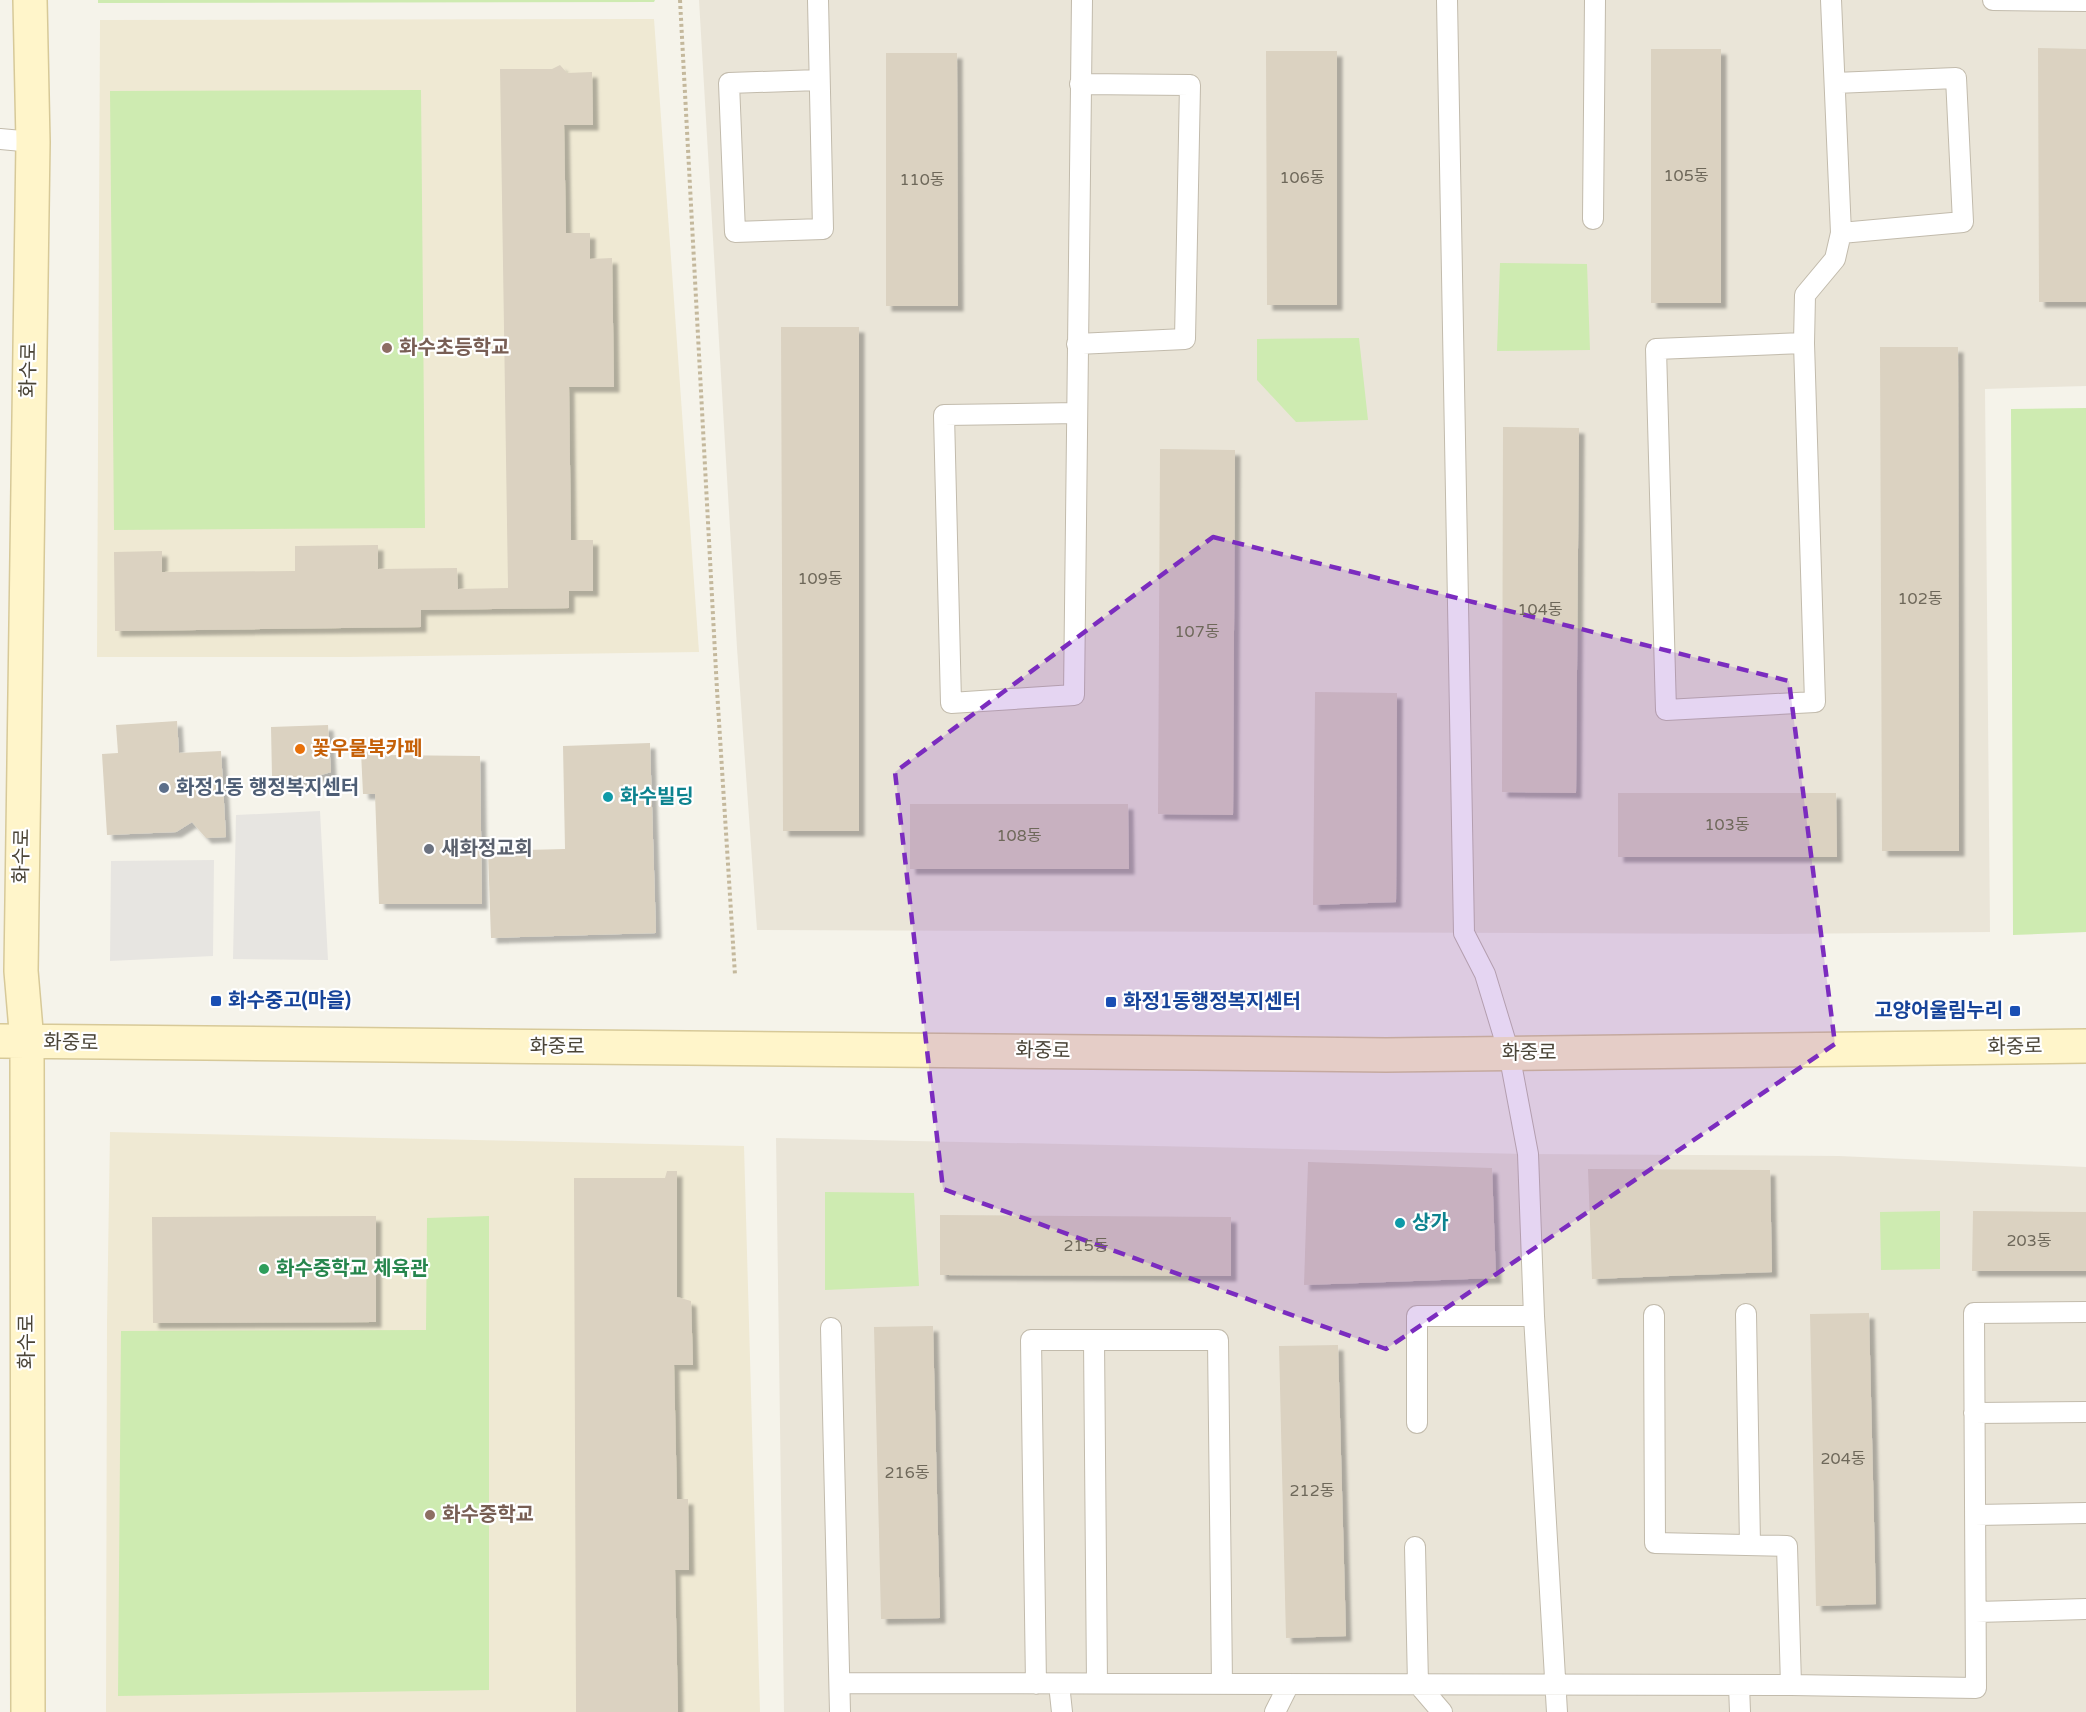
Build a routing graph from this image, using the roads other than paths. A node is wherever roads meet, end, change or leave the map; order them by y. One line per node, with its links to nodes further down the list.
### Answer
1 (30, 0): 13 (main road, 화수로)
2 (818, 0): 9 (lane)
3 (1082, 0): 11 (lane)
4 (1447, 0): 21 (lane)
5 (1595, 0): 14 (lane)
6 (1831, 0): 10 (lane)
7 (1993, 0): 8 (lane)
8 (2086, 1)
9 (819, 80): 9 (lane)
10 (1834, 83): 15 (lane); 15 (lane)
11 (1080, 84): 17 (lane); 17 (lane)
12 (0, 139): 13 (lane)
13 (33, 142): 19 (main road, 화수로)
14 (1593, 219)
15 (1841, 233): 16 (lane)
16 (1804, 343): 16 (lane)
17 (1077, 344): 18 (lane)
18 (1077, 413): 18 (lane)
19 (13, 1042): 21 (main road, 화중로); 47 (main road, 화수로)
20 (2086, 1046): 21 (main road, 화중로)
21 (1509, 1053): 25 (lane)
22 (2086, 1312): 29 (lane)
23 (1746, 1314): 33 (lane)
24 (1654, 1315): 33 (lane)
25 (1534, 1316): 30 (lane); 44 (lane)
26 (831, 1328): 37 (lane)
27 (1094, 1340): 38 (lane); 39 (lane); 41 (lane)
28 (2086, 1412): 29 (lane)
29 (1974, 1413): 32 (lane)
30 (1417, 1424)
31 (2086, 1513): 32 (lane)
32 (1975, 1515): 36 (lane)
33 (1750, 1545): 46 (lane)
34 (1415, 1547): 43 (lane)
35 (2086, 1609): 36 (lane)
36 (1976, 1612): 46 (lane)
37 (840, 1683): 39 (lane); 48 (lane)
38 (1097, 1683): 40 (lane); 41 (lane)
39 (1036, 1684): 40 (lane)
40 (1059, 1684): 49 (lane)
41 (1222, 1684): 42 (lane)
42 (1289, 1684): 43 (lane); 50 (lane)
43 (1418, 1684): 44 (lane); 51 (lane)
44 (1557, 1684): 45 (lane); 52 (lane)
45 (1739, 1685): 46 (lane); 53 (lane)
46 (1791, 1685)
47 (28, 1712)
48 (840, 1712)
49 (1062, 1712)
50 (1275, 1712)
51 (1442, 1712)
52 (1557, 1712)
53 (1740, 1712)

